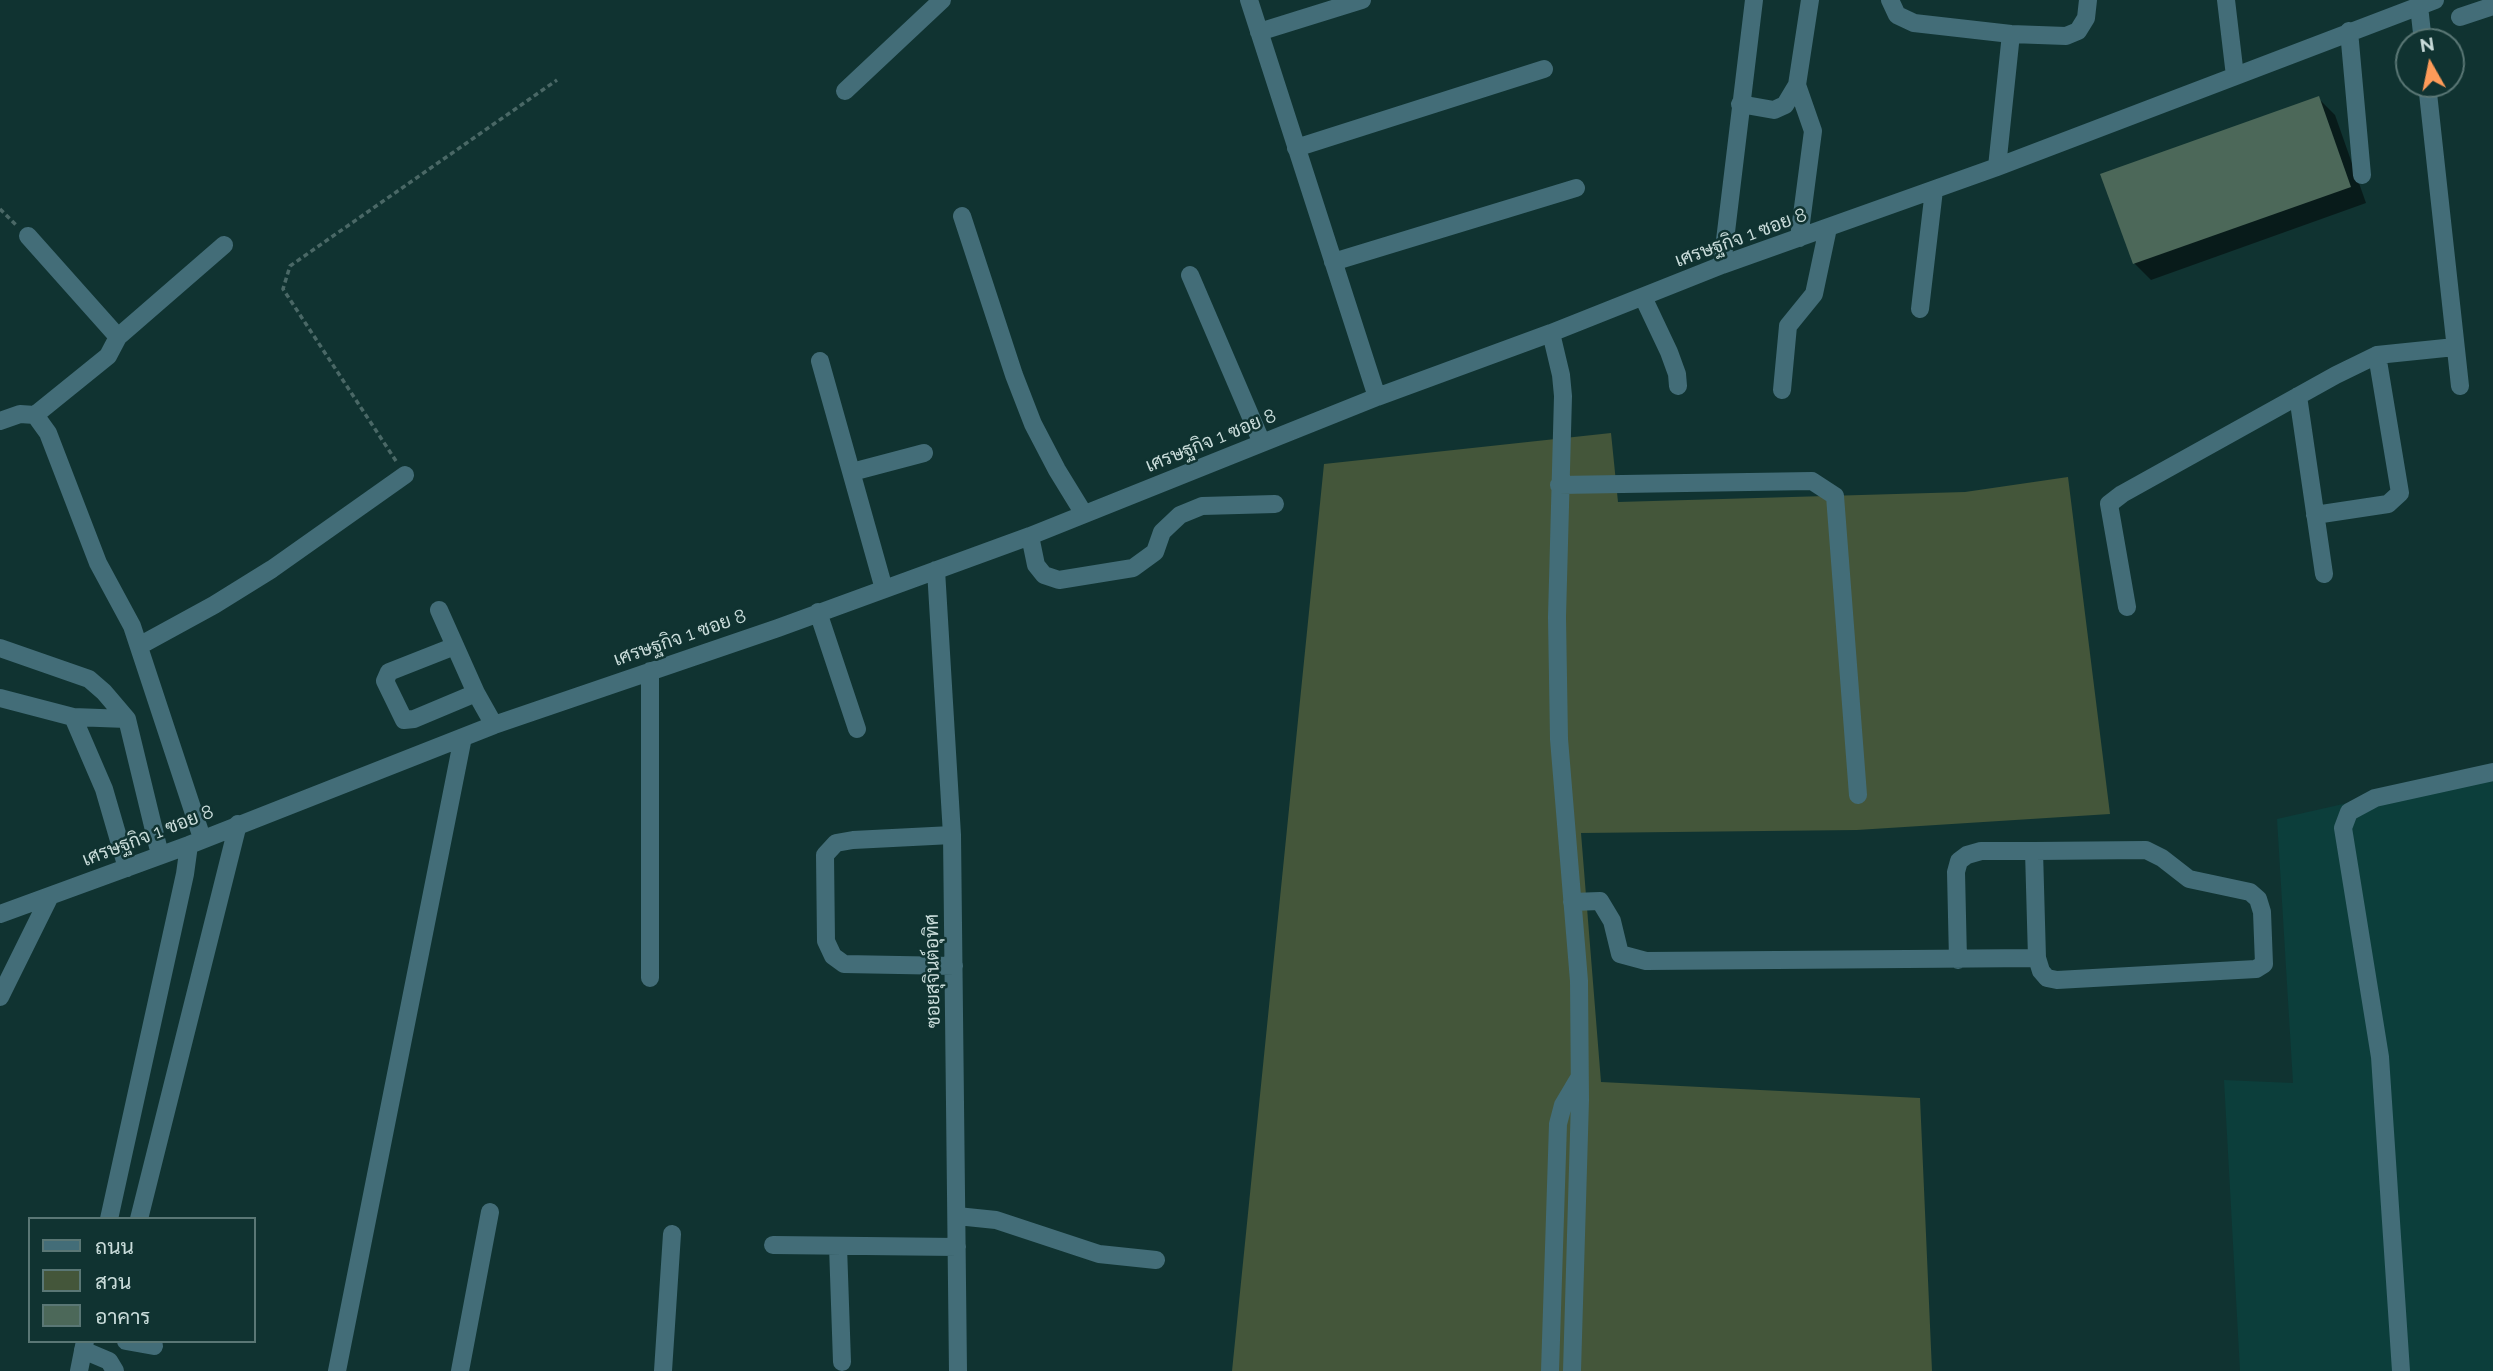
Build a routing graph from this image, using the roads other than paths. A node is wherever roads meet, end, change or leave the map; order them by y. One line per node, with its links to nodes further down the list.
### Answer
1 (1249, 0): 14 (street)
2 (1362, 0): 14 (street)
3 (1754, 0): 21 (street)
4 (1810, 0): 18 (street)
5 (1889, 0): 15 (street)
6 (2088, 0): 15 (street)
7 (2226, 0): 17 (street)
8 (933, 3): 19 (street)
9 (2427, 3): 12 (street); 13 (street, เศรษฐกิจ 1 ซอย 8)
10 (2493, 6): 11 (street)
11 (2460, 17)
12 (2424, 28)
13 (2349, 31): 17 (street, เศรษฐกิจ 1 ซอย 8); 24 (street)
14 (1259, 32): 22 (street)
15 (2011, 34): 23 (street)
16 (1544, 69): 22 (street)
17 (2235, 76): 23 (street, เศรษฐกิจ 1 ซอย 8)
18 (1797, 85): 21 (street); 30 (street)
19 (845, 91)
20 (2428, 98): 39 (street)
21 (1740, 104): 33 (street)
22 (1297, 148): 32 (street)
23 (1997, 167): 26 (street, เศรษฐกิจ 1 ซอย 8)
24 (2362, 175)
25 (1576, 188): 32 (street)
26 (1934, 190): 28 (street, เศรษฐกิจ 1 ซอย 8); 36 (street)
27 (962, 216): 55 (street)
28 (1828, 228): 30 (street, เศรษฐกิจ 1 ซอย 8); 44 (street)
29 (28, 236): 38 (street)
30 (1799, 239): 33 (street, เศรษฐกิจ 1 ซอย 8)
31 (224, 245): 38 (street)
32 (1333, 262): 46 (street)
33 (1722, 265): 35 (street, เศรษฐกิจ 1 ซอย 8)
34 (1190, 275): 49 (street)
35 (1643, 297): 37 (street, เศรษฐกิจ 1 ซอย 8); 42 (street)
36 (1920, 309)
37 (1551, 333): 46 (street, เศรษฐกิจ 1 ซอย 8); 53 (street)
38 (118, 337): 47 (street)
39 (2455, 347): 40 (street); 43 (street)
40 (2377, 355): 45 (street); 56 (street)
41 (820, 361): 51 (street)
42 (1678, 386)
43 (2459, 386)
44 (1782, 390)
45 (2298, 396): 56 (street); 61 (street)
46 (1377, 397): 49 (street, เศรษฐกิจ 1 ซอย 8)
47 (35, 415): 48 (street); 64 (street)
48 (0, 421)
49 (1262, 443): 55 (street, เศรษฐกิจ 1 ซอย 8)
50 (924, 453): 51 (street)
51 (852, 472): 60 (street)
52 (405, 475): 64 (street)
53 (1559, 485): 76 (street); 84 (street)
54 (1275, 504): 57 (street)
55 (1084, 514): 57 (street, เศรษฐกิจ 1 ซอย 8)
56 (2315, 515): 59 (street)
57 (1030, 536): 58 (street, เศรษฐกิจ 1 ซอย 8)
58 (936, 570): 60 (street, เศรษฐกิจ 1 ซอย 8); 78 (street, ซอยสุจินต์อุทิศ)
59 (2324, 574)
60 (884, 589): 63 (street, เศรษฐกิจ 1 ซอย 8)
61 (2127, 607)
62 (439, 610): 65 (street)
63 (818, 612): 67 (street, เศรษฐกิจ 1 ซอย 8); 73 (street)
64 (139, 646): 79 (street)
65 (455, 646): 68 (street); 68 (street)
66 (1, 651): 71 (street)
67 (650, 671): 72 (street, เศรษฐกิจ 1 ซอย 8); 89 (street)
68 (476, 693): 72 (street)
69 (0, 698): 70 (street)
70 (73, 717): 71 (street); 82 (street)
71 (127, 719): 81 (street)
72 (494, 725): 74 (street, เศรษฐกิจ 1 ซอย 8)
73 (857, 729)
74 (463, 737): 77 (street, เศรษฐกิจ 1 ซอย 8); 107 (street)
75 (2493, 772): 113 (street)
76 (1858, 795)
77 (237, 824): 79 (street, เศรษฐกิจ 1 ซอย 8); 95 (street)
78 (952, 835): 88 (street, ซอยสุจินต์อุทิศ); 88 (street)
79 (195, 841): 81 (street, เศรษฐกิจ 1 ซอย 8); 94 (street)
80 (2034, 851): 86 (street); 86 (street); 87 (street)
81 (160, 855): 82 (street, เศรษฐกิจ 1 ซอย 8)
82 (127, 868): 83 (street, เศรษฐกิจ 1 ซอย 8)
83 (50, 896): 85 (street, เศรษฐกิจ 1 ซอย 8); 90 (street)
84 (1572, 902): 87 (street); 91 (street)
85 (0, 914)
86 (2037, 958): 87 (street)
87 (1958, 960)
88 (954, 966): 93 (street, ซอยสุจินต์อุทิศ)
89 (650, 978)
90 (0, 998)
91 (1579, 1077): 111 (street); 112 (street)
92 (490, 1212): 108 (street)
93 (957, 1216): 99 (street, ซอยสุจินต์อุทิศ); 100 (street)
94 (109, 1217)
95 (139, 1217)
96 (672, 1234): 109 (street)
97 (773, 1245): 98 (street)
98 (838, 1246): 99 (street); 104 (street)
99 (957, 1247): 110 (street, ซอยสุจินต์อุทิศ)
100 (1156, 1260)
101 (137, 1343): 103 (street)
102 (84, 1345): 105 (street); 106 (street)
103 (154, 1346)
104 (842, 1362)
105 (79, 1371)
106 (115, 1371)
107 (337, 1371)
108 (460, 1371)
109 (663, 1371)
110 (958, 1371)
111 (1550, 1371)
112 (1572, 1371)
113 (2401, 1371)

